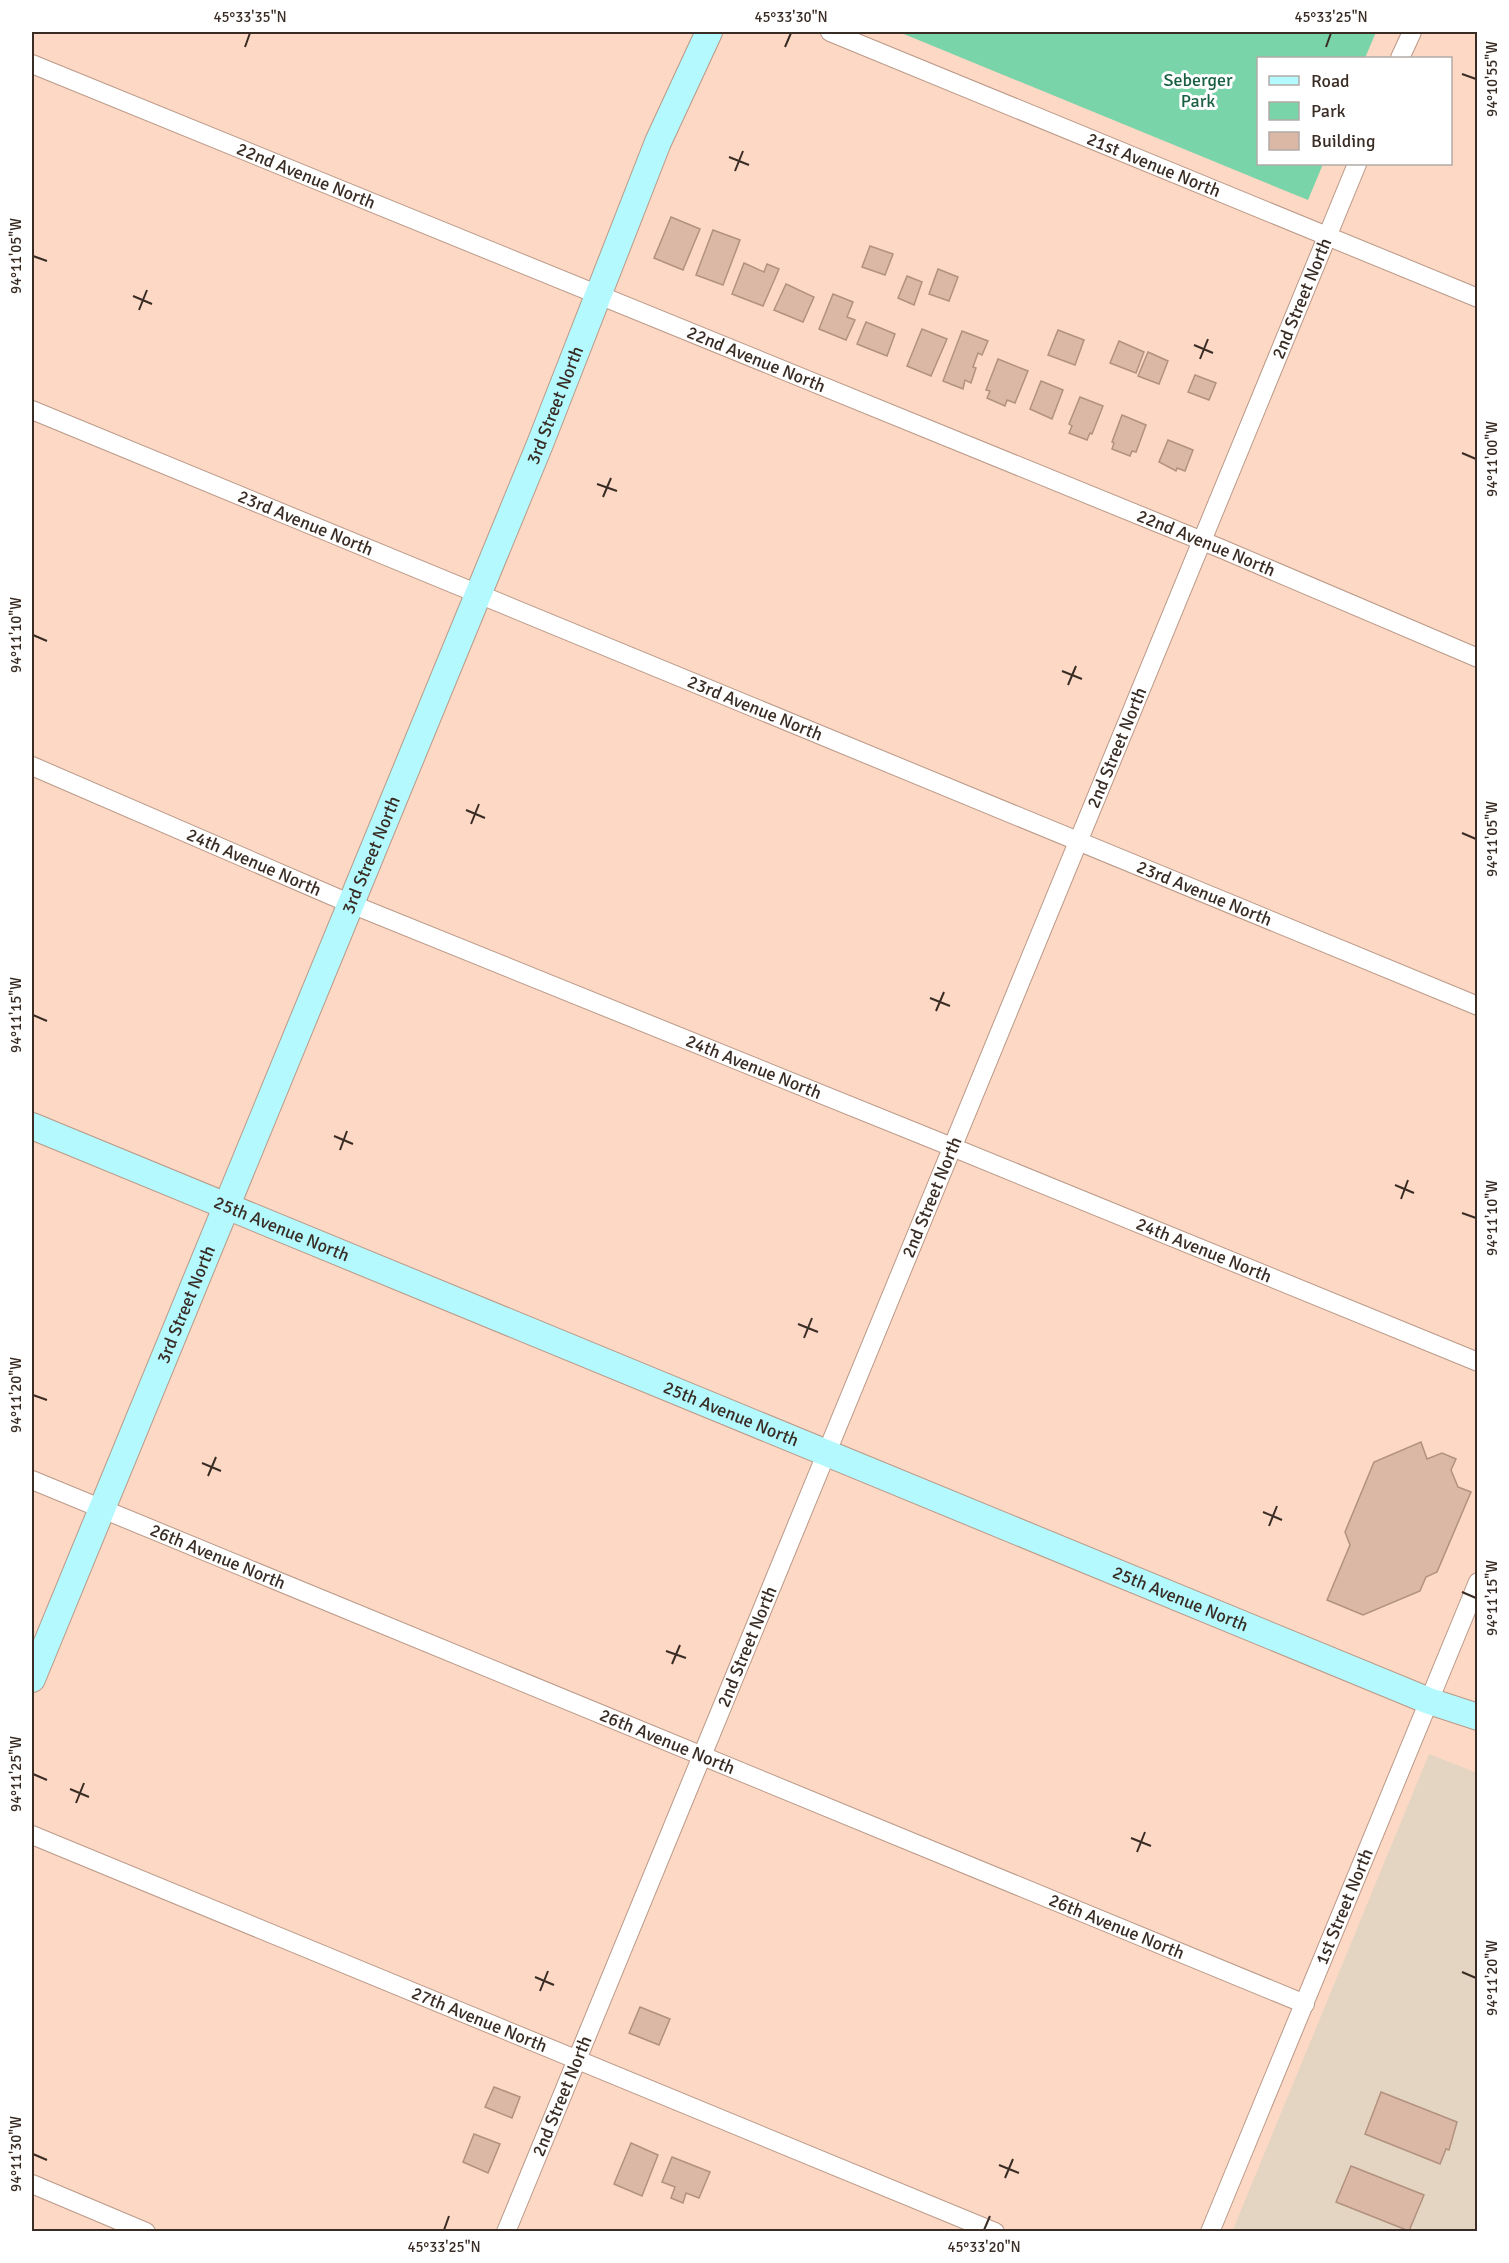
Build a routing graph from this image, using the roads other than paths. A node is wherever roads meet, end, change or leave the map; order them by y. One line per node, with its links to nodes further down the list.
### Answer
1 (709, 32): 8 (main road, 3rd Street North)
2 (830, 32): 7 (street, 21st Avenue North)
3 (1412, 32): 4 (street)
4 (1400, 57)
5 (32, 64): 8 (street, 22nd Avenue North)
6 (1357, 165): 7 (street, 2nd Street North)
7 (1327, 236): 9 (street, 21st Avenue North); 11 (street, 2nd Street North)
8 (597, 294): 11 (street, 22nd Avenue North); 12 (main road, 3rd Street North)
9 (1478, 298)
10 (32, 410): 12 (street, 23rd Avenue North)
11 (1202, 541): 13 (street, 22nd Avenue North); 15 (street, 2nd Street North)
12 (478, 594): 15 (street, 23rd Avenue North); 16 (main road, 3rd Street North)
13 (1478, 658)
14 (32, 766): 16 (street, 24th Avenue North)
15 (1078, 841): 17 (street, 23rd Avenue North); 19 (street, 2nd Street North)
16 (351, 904): 19 (street, 24th Avenue North); 20 (main road, 3rd Street North)
17 (1478, 1006)
18 (32, 1126): 20 (main road, 25th Avenue North)
19 (952, 1147): 21 (street, 24th Avenue North); 22 (street, 2nd Street North)
20 (226, 1206): 22 (main road, 25th Avenue North); 24 (main road, 3rd Street North)
21 (1478, 1362)
22 (826, 1453): 27 (main road, 25th Avenue North); 30 (street, 2nd Street North)
23 (32, 1480): 24 (street, 26th Avenue North)
24 (102, 1509): 26 (main road, 3rd Street North); 30 (street, 26th Avenue North)
25 (1478, 1582): 27 (street, 1st Street North)
26 (32, 1679)
27 (1430, 1701): 28 (main road, 25th Avenue North); 29 (main road, 25th Avenue North); 32 (street, 1st Street North)
28 (1478, 1717)
29 (1478, 1731)
30 (702, 1756): 32 (street, 26th Avenue North); 33 (street, 2nd Street North)
31 (32, 1835): 33 (street, 27th Avenue North)
32 (1305, 2004): 38 (street, 1st Street North)
33 (577, 2059): 36 (street, 2nd Street North); 37 (street, 27th Avenue North)
34 (32, 2184): 35 (street)
35 (146, 2232)
36 (506, 2232)
37 (995, 2232)
38 (1210, 2232)

